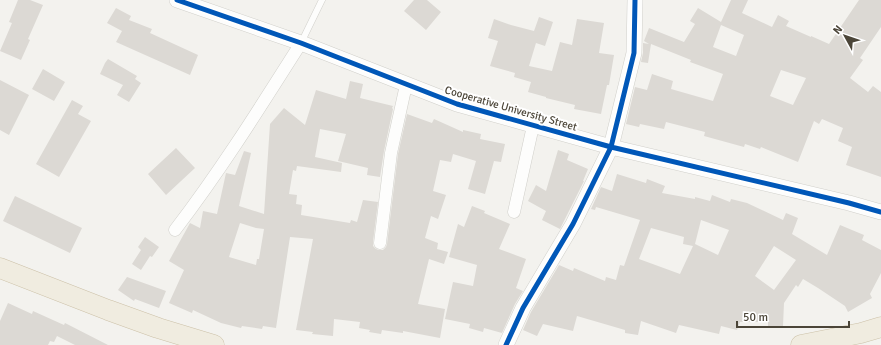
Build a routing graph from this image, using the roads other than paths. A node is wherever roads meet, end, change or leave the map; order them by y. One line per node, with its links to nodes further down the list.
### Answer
1 (177, 0): 4 (street, Cooperative University Street)
2 (322, 0): 4 (lane)
3 (635, 0): 7 (street)
4 (301, 43): 5 (street, Cooperative University Street); 12 (street)
5 (406, 85): 6 (street, Cooperative University Street); 13 (street)
6 (533, 126): 7 (street, Cooperative University Street); 10 (street)
7 (611, 148): 8 (street, Cooperative University Street); 19 (street)
8 (850, 203): 9 (street, Cooperative University Street); 11 (street, Cooperative University Street)
9 (881, 209)
10 (514, 212)
11 (881, 212)
12 (175, 230)
13 (380, 243)
14 (0, 268): 18 (highway)
15 (881, 322): 17 (highway)
16 (881, 327): 17 (highway)
17 (861, 333): 20 (highway)
18 (214, 345)
19 (506, 345)
20 (801, 345)

